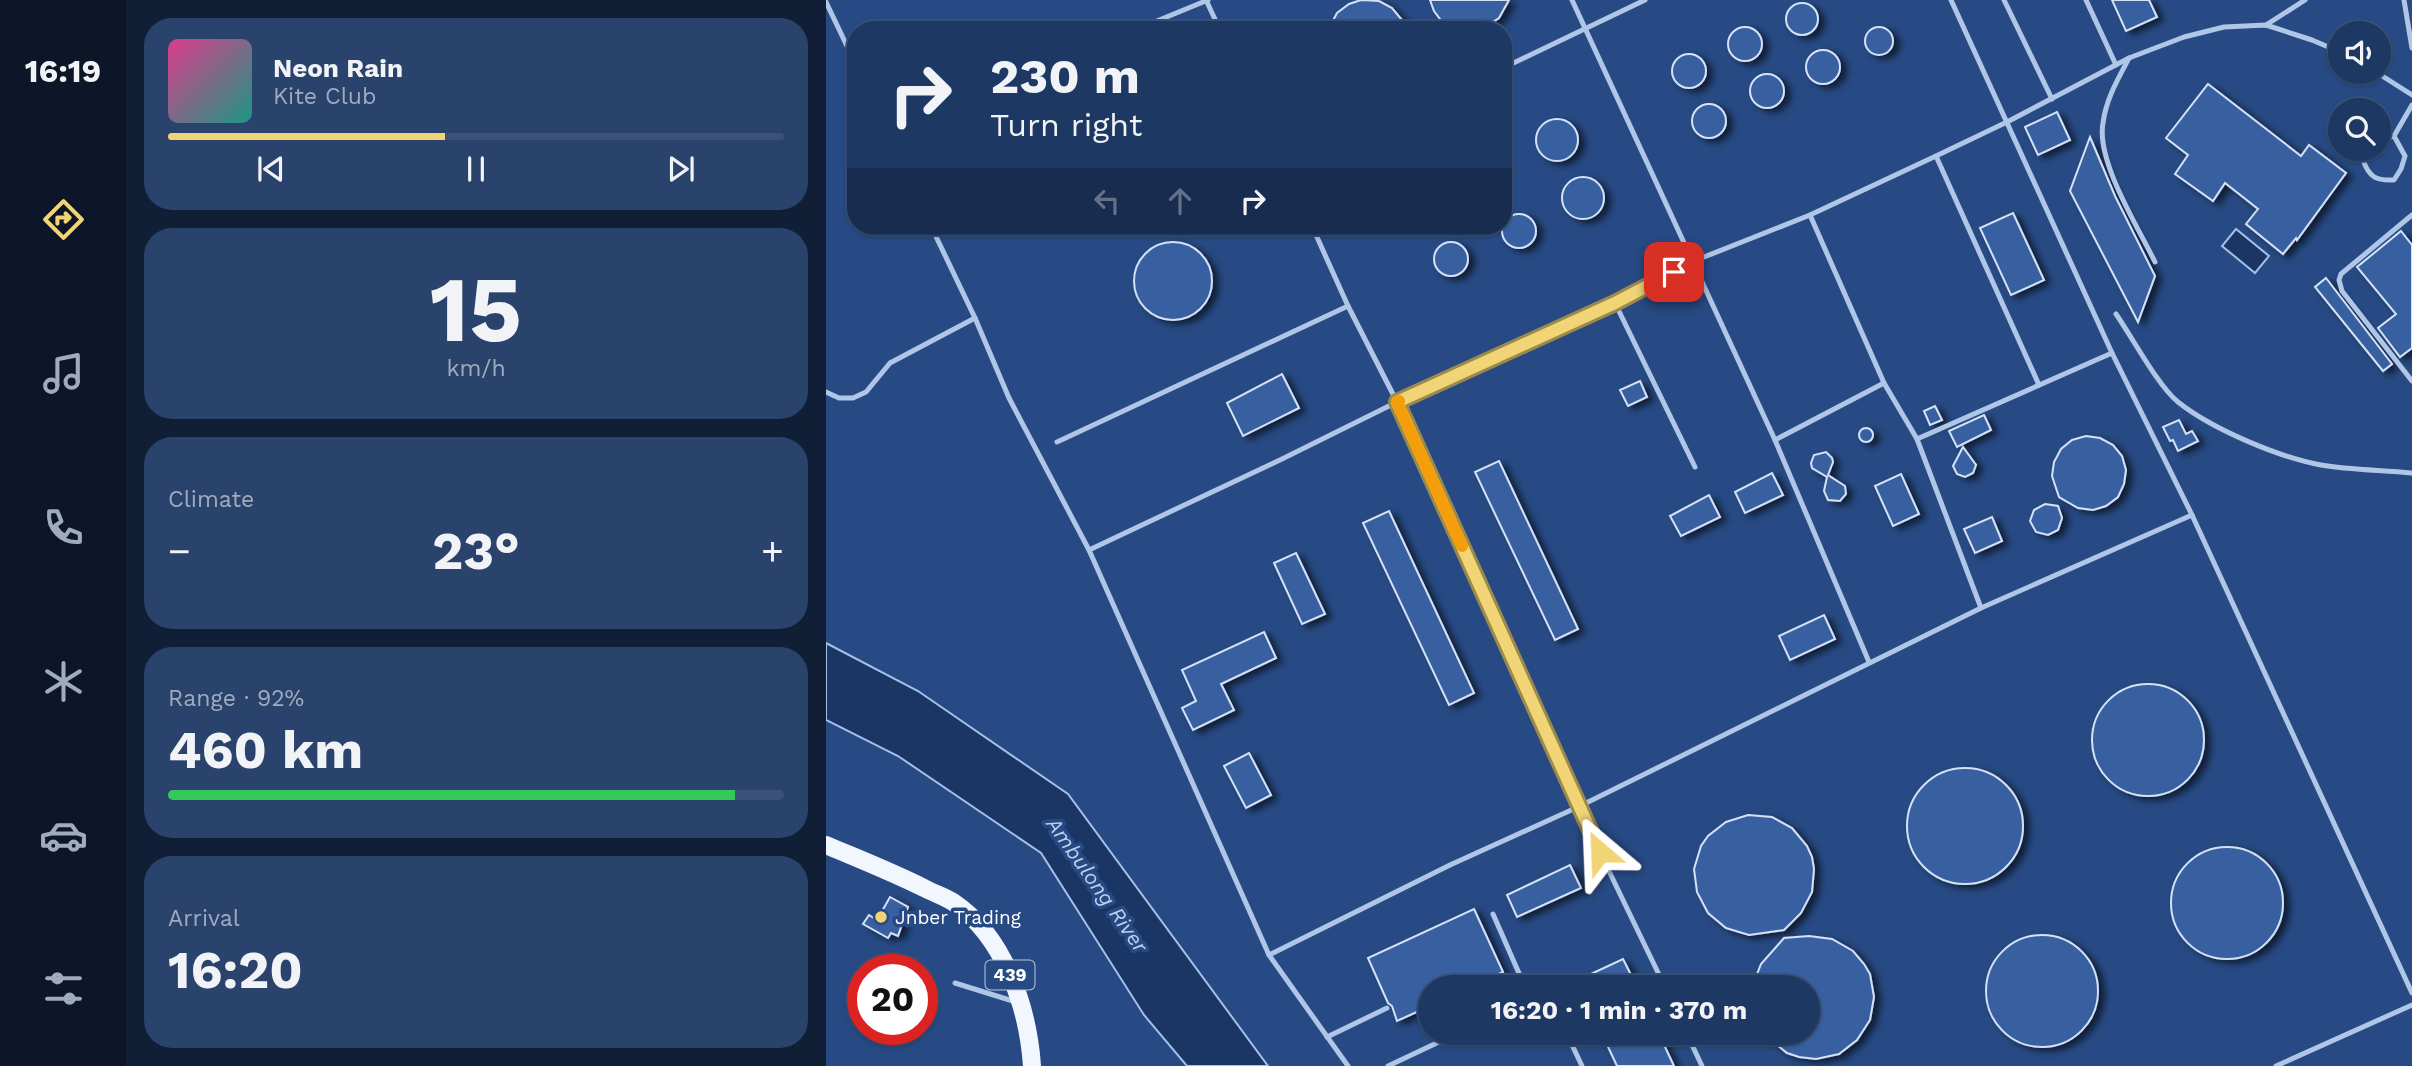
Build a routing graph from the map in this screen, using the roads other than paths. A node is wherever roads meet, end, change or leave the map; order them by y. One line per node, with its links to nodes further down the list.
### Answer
1 (1207, 0): 10 (lane); 11 (lane)
2 (1572, 0): 13 (lane)
3 (1646, 0): 13 (lane)
4 (1951, 0): 24 (lane)
5 (2004, 0): 22 (lane)
6 (2086, 0): 19 (lane)
7 (2305, 0): 12 (lane)
8 (2404, 0): 16 (lane)
9 (826, 2): 14 (lane)
10 (1157, 21)
11 (1216, 21)
12 (2266, 25): 15 (lane); 17 (lane)
13 (1584, 28): 18 (lane); 33 (lane)
14 (847, 46)
15 (2328, 47)
16 (2412, 48)
17 (2129, 58): 19 (lane); 34 (lane)
18 (1512, 64)
19 (2116, 65): 22 (lane)
20 (2391, 82): 21 (lane)
21 (2412, 95)
22 (2052, 99): 24 (lane)
23 (2412, 106): 25 (lane)
24 (2007, 122): 27 (lane); 39 (lane)
25 (2395, 136): 26 (lane); 28 (lane)
26 (2391, 137)
27 (1936, 156): 29 (lane); 42 (lane)
28 (2363, 161)
29 (1810, 215): 33 (lane); 41 (lane)
30 (2412, 215): 40 (lane)
31 (935, 235): 38 (lane)
32 (1316, 235): 36 (lane)
33 (1694, 261): 35 (lane); 46 (lane)
34 (2155, 262)
35 (1615, 303): 44 (lane); 48 (lane)
36 (1348, 306): 44 (lane); 47 (lane)
37 (2116, 314): 49 (lane)
38 (975, 318): 43 (lane); 51 (lane)
39 (2112, 353): 42 (lane); 50 (lane)
40 (2412, 381)
41 (1884, 383): 45 (lane); 46 (lane)
42 (2039, 385): 45 (lane)
43 (826, 392)
44 (1397, 402): 51 (lane); 54 (lane)
45 (1917, 439): 52 (lane)
46 (1774, 440): 53 (lane)
47 (1057, 442)
48 (1695, 467)
49 (2412, 473)
50 (2192, 515): 52 (lane); 61 (lane)
51 (1089, 550): 57 (lane)
52 (1981, 608): 53 (lane)
53 (1869, 662): 54 (lane)
54 (1578, 807): 57 (lane); 59 (lane)
55 (826, 845): 62 (main road, 439)
56 (1493, 914): 58 (lane)
57 (1269, 955): 65 (lane)
58 (1520, 975)
59 (1659, 975)
60 (955, 983): 62 (lane)
61 (2412, 993)
62 (1019, 1003): 69 (main road, 439)
63 (2412, 1005): 74 (lane)
64 (1387, 1008): 65 (lane)
65 (1327, 1037): 70 (lane)
66 (1432, 1045): 71 (lane)
67 (1572, 1045): 72 (lane)
68 (1692, 1045): 73 (lane)
69 (1032, 1066)
70 (1348, 1066)
71 (1388, 1066)
72 (1582, 1066)
73 (1702, 1066)
74 (2276, 1066)

